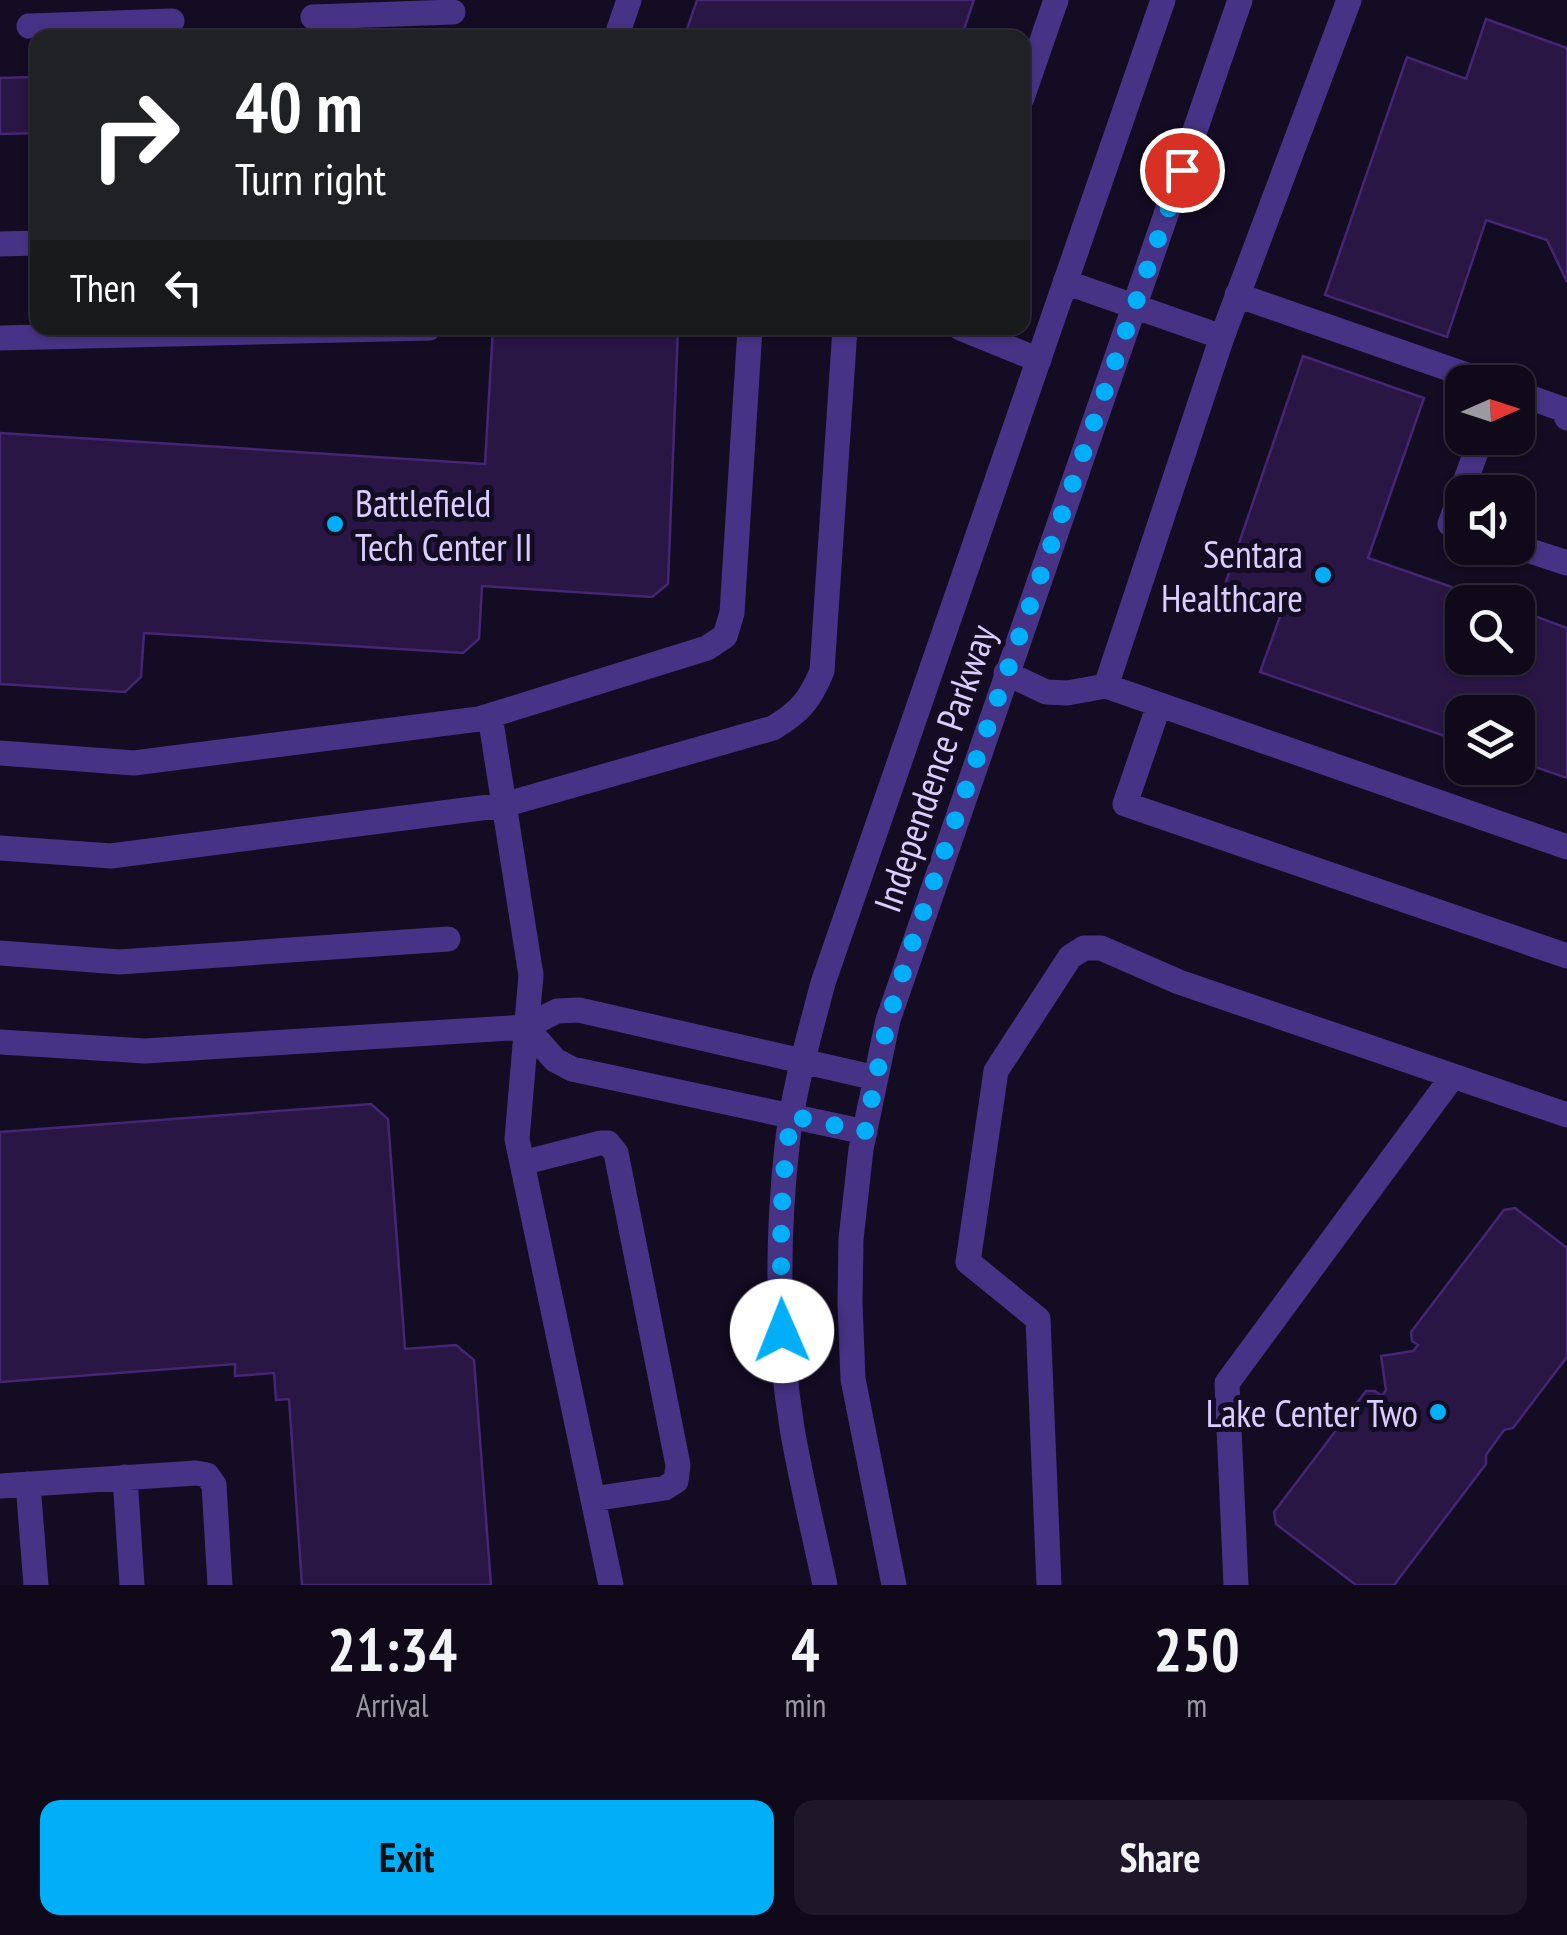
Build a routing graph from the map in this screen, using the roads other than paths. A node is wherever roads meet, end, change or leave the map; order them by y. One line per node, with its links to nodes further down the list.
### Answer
1 (629, 0): 12 (street)
2 (1056, 0): 13 (street)
3 (1163, 0): 16 (street, Independence Parkway)
4 (1240, 0): 18 (street, Independence Parkway)
5 (1349, 0): 17 (street)
6 (387, 7): 8 (street); 9 (street)
7 (103, 12): 10 (street); 11 (street)
8 (453, 12)
9 (312, 17)
10 (172, 21)
11 (29, 26)
12 (619, 30)
13 (1030, 75)
14 (30, 243): 15 (street)
15 (0, 244)
16 (1065, 282): 18 (street); 25 (street, Independence Parkway)
17 (1238, 295): 23 (street); 26 (street)
18 (1135, 306): 23 (street); 31 (street, Independence Parkway)
19 (129, 335): 24 (street)
20 (750, 335): 34 (street)
21 (845, 335): 36 (street)
22 (977, 335): 25 (street)
23 (1222, 337): 32 (street)
24 (0, 338)
25 (1038, 360): 44 (street, Independence Parkway)
26 (1445, 367)
27 (1535, 399): 28 (street)
28 (1567, 418)
29 (1535, 553): 30 (street)
30 (1567, 563)
31 (1006, 673): 32 (street); 46 (street, Independence Parkway)
32 (1106, 686): 33 (street)
33 (1159, 705): 37 (street); 41 (street)
34 (490, 716): 35 (street); 36 (street)
35 (0, 754)
36 (504, 804): 38 (street); 42 (street)
37 (1567, 847)
38 (0, 848)
39 (448, 939): 40 (street)
40 (0, 954)
41 (1567, 956)
42 (526, 1027): 43 (street); 44 (street); 48 (street); 50 (street)
43 (0, 1042)
44 (803, 1062): 46 (street); 48 (street, Independence Parkway)
45 (1453, 1076): 47 (street); 61 (street); 62 (street)
46 (876, 1078): 49 (street, Independence Parkway)
47 (1567, 1115)
48 (792, 1116): 49 (street); 59 (street, Independence Parkway)
49 (865, 1132): 60 (street, Independence Parkway)
50 (522, 1162): 54 (street); 54 (street)
51 (125, 1478): 52 (street); 56 (street); 57 (street)
52 (28, 1484): 53 (street); 55 (street)
53 (0, 1486)
54 (593, 1499): 58 (street)
55 (36, 1585)
56 (132, 1585)
57 (220, 1585)
58 (610, 1585)
59 (825, 1585)
60 (894, 1585)
61 (1048, 1585)
62 (1236, 1585)

